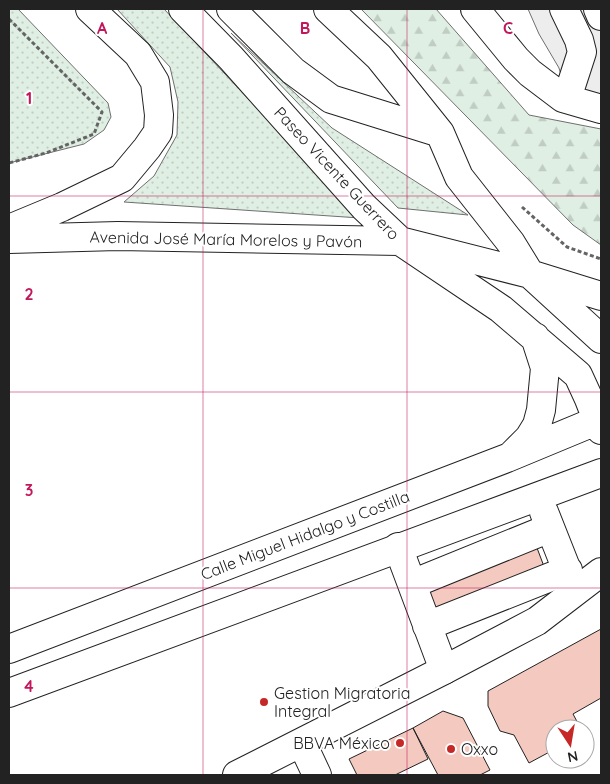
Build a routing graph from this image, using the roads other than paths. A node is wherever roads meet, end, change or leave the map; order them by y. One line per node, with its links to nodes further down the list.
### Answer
1 (90, 9): 12 (main road)
2 (183, 9): 14 (main road, Paseo Vicente Guerrero)
3 (231, 9): 11 (main road)
4 (328, 9): 11 (main road)
5 (475, 9): 9 (main road)
6 (564, 9): 9 (main road)
7 (598, 9): 8 (main road)
8 (601, 16)
9 (563, 98): 10 (main road)
10 (598, 101)
11 (440, 133): 15 (main road)
12 (9, 229)
13 (9, 239): 14 (main road, Avenida José María Morelos y Pavón)
14 (400, 241): 15 (main road, Avenida José María Morelos y Pavón); 17 (main road, Paseo Vicente Guerrero)
15 (530, 274): 16 (main road); 18 (main road)
16 (601, 296)
17 (535, 337): 19 (main road, Paseo Vicente Guerrero); 20 (main road)
18 (601, 339)
19 (600, 423): 20 (main road, Calle Miguel Hidalgo y Costilla)
20 (507, 458): 29 (main road, Calle Miguel Hidalgo y Costilla)
21 (601, 472): 22 (main road)
22 (538, 496): 23 (main road); 24 (main road)
23 (550, 528): 26 (main road); 27 (main road)
24 (398, 547): 27 (main road); 31 (main road)
25 (601, 572): 26 (main road)
26 (572, 581): 28 (main road); 30 (main road)
27 (412, 584): 28 (main road)
28 (428, 626): 30 (main road)
29 (9, 649)
30 (444, 670): 32 (main road)
31 (9, 693)
32 (302, 743): 33 (main road); 34 (main road)
33 (250, 772)
34 (317, 775)

